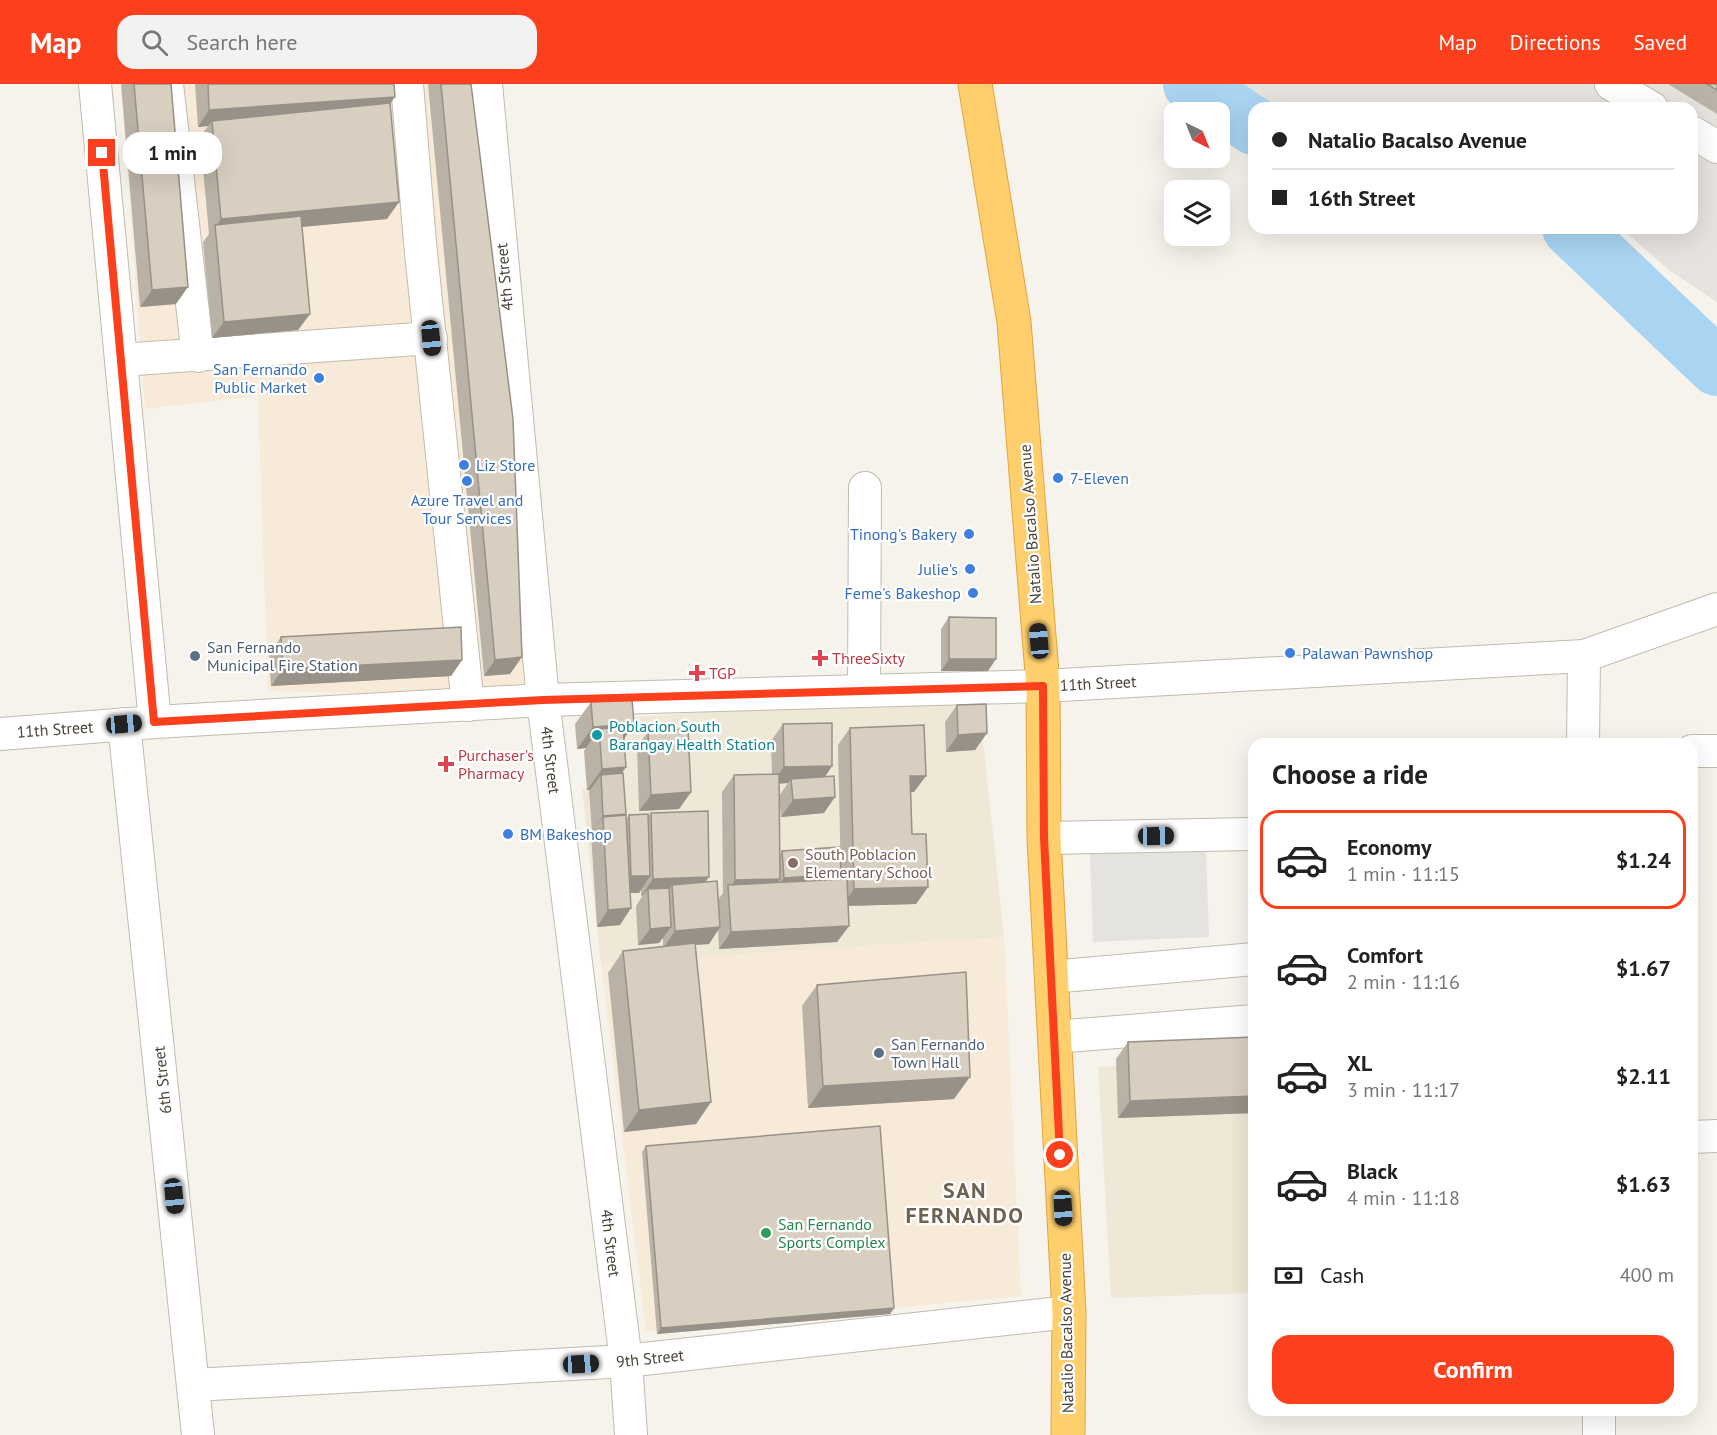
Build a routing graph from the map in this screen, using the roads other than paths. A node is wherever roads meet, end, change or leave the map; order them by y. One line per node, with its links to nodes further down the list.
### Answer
1 (95, 84): 12 (street, 6th Street)
2 (167, 84): 11 (street)
3 (407, 84): 10 (street)
4 (486, 84): 18 (street, 4th Street)
5 (975, 84): 16 (highway, Natalio Bacalso Avenue)
6 (1611, 84): 7 (street)
7 (1642, 102)
8 (1698, 136): 9 (street)
9 (1717, 147)
10 (431, 338): 11 (street); 19 (street)
11 (198, 356): 12 (street)
12 (121, 360): 20 (street, 6th Street)
13 (865, 488): 17 (street)
14 (1717, 609): 15 (street, 11th Street)
15 (1584, 656): 16 (street, 11th Street); 22 (street)
16 (1043, 686): 17 (street, 11th Street); 26 (highway, Natalio Bacalso Avenue)
17 (864, 691): 18 (street, 11th Street)
18 (543, 700): 19 (street, 11th Street); 34 (street, 4th Street)
19 (468, 705): 20 (street, 11th Street)
20 (140, 723): 21 (street, 11th Street); 35 (street, 6th Street)
21 (0, 734)
22 (1583, 738)
23 (1698, 750): 24 (street)
24 (1717, 751)
25 (1248, 834): 26 (street)
26 (1044, 838): 28 (highway, Natalio Bacalso Avenue)
27 (1248, 960): 28 (street)
28 (1051, 977): 30 (highway, Natalio Bacalso Avenue)
29 (1248, 1021): 30 (street)
30 (1054, 1037): 33 (highway, Natalio Bacalso Avenue)
31 (1717, 1136): 32 (street)
32 (1698, 1137)
33 (1069, 1312): 34 (street, 9th Street); 39 (highway, Natalio Bacalso Avenue)
34 (626, 1361): 35 (street, 9th Street); 38 (street, 4th Street)
35 (194, 1385): 37 (street, 6th Street)
36 (1599, 1416): 40 (street)
37 (198, 1435)
38 (631, 1435)
39 (1068, 1435)
40 (1599, 1435)

